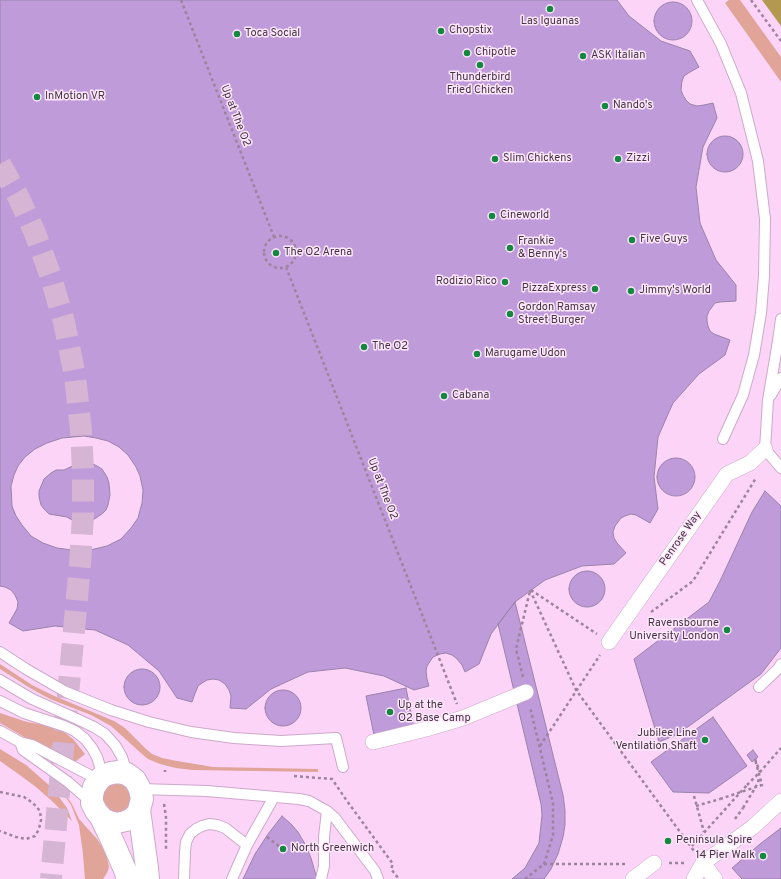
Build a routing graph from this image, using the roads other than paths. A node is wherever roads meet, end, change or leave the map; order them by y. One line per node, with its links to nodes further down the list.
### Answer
1 (697, 0): 5 (lane)
2 (781, 319): 4 (lane)
3 (781, 378): 4 (lane)
4 (768, 400): 6 (lane)
5 (723, 439)
6 (768, 452): 7 (lane); 8 (street, Penrose Way)
7 (781, 468)
8 (609, 642)
9 (0, 652): 18 (lane)
10 (781, 664): 12 (lane)
11 (0, 680): 20 (lane)
12 (759, 687)
13 (526, 692): 17 (street)
14 (0, 701): 19 (lane)
15 (0, 731): 16 (lane)
16 (20, 742): 19 (lane); 23 (lane)
17 (372, 742)
18 (343, 767)
19 (98, 778): 20 (street); 23 (street)
20 (134, 781): 21 (lane); 24 (street)
21 (274, 796): 25 (lane); 26 (lane)
22 (781, 802): 27 (street)
23 (97, 810): 24 (street); 30 (street)
24 (139, 810): 31 (street)
25 (327, 811): 29 (lane); 34 (lane)
26 (247, 845): 32 (lane); 33 (lane)
27 (703, 863): 36 (street); 37 (street)
28 (654, 864): 35 (street)
29 (376, 875)
30 (124, 877)
31 (148, 879)
32 (184, 879)
33 (232, 879)
34 (321, 879)
35 (633, 879)
36 (694, 879)
37 (715, 879)

